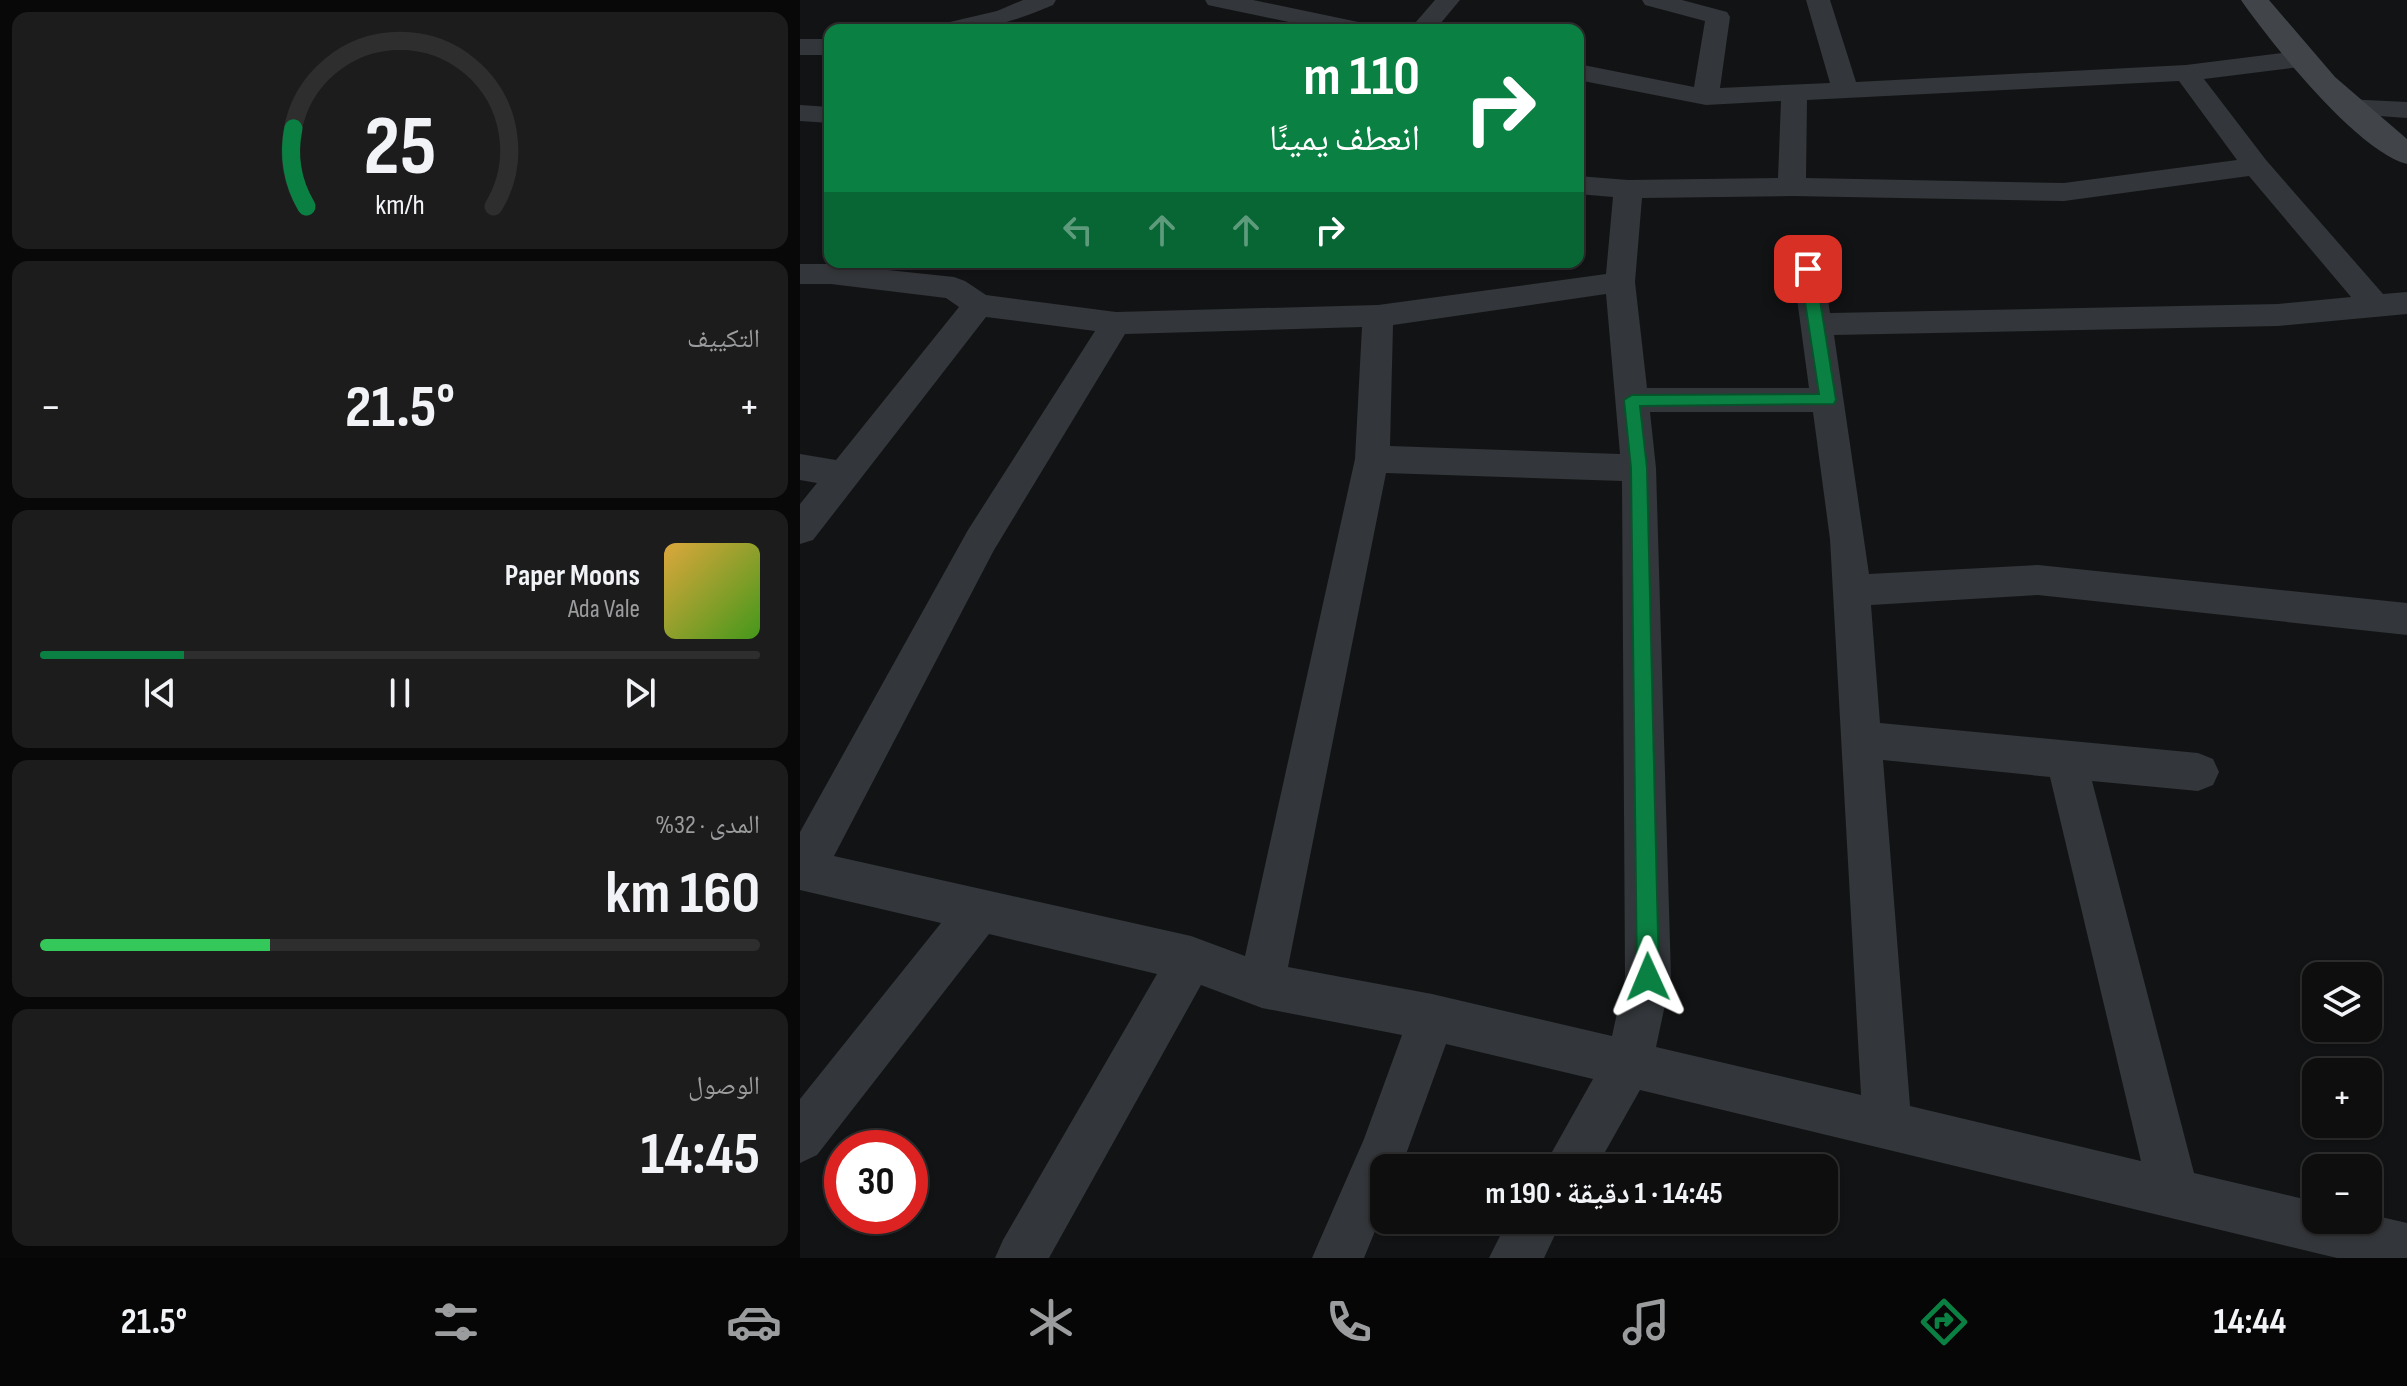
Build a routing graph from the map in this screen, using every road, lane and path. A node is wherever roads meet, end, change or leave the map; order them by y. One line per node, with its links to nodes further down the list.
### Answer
1 (1044, 0): 7 (street)
2 (1217, 0): 8 (street)
3 (1448, 0): 9 (street)
4 (1654, 0): 17 (street)
5 (1818, 0): 15 (street)
6 (2255, 0): 12 (street)
7 (973, 24)
8 (1334, 24)
9 (1426, 24)
10 (800, 47): 11 (street)
11 (824, 47)
12 (2299, 59): 14 (street); 18 (street)
13 (1584, 73): 17 (street)
14 (2186, 73): 15 (street); 23 (street)
15 (1845, 89): 16 (street)
16 (1794, 93): 17 (street); 25 (street)
17 (1706, 97)
18 (2345, 107): 19 (street); 22 (street)
19 (2407, 110)
20 (800, 113): 21 (street)
21 (824, 115)
22 (2407, 154)
23 (2256, 166): 25 (street); 33 (street)
24 (1584, 185): 26 (street)
25 (1792, 187): 26 (street)
26 (1628, 189): 30 (street)
27 (970, 268): 31 (street)
28 (1808, 269): 36 (street)
29 (800, 274): 31 (street)
30 (1620, 282): 34 (street); 37 (street)
31 (966, 297): 35 (street); 42 (street)
32 (2407, 303): 33 (street)
33 (2375, 306): 36 (street)
34 (1378, 316): 35 (street); 39 (street)
35 (1116, 323): 49 (street)
36 (1817, 324): 38 (street)
37 (1632, 400): 38 (street); 41 (street)
38 (1828, 400): 44 (street)
39 (1372, 459): 41 (street); 52 (street)
40 (800, 467): 42 (street)
41 (1639, 468): 54 (street)
42 (845, 475): 43 (street)
43 (800, 530)
44 (1852, 590): 45 (street); 46 (street)
45 (2407, 619)
46 (1862, 740): 47 (street); 55 (street)
47 (2066, 760): 48 (street); 58 (street)
48 (2198, 772)
49 (800, 868): 50 (street)
50 (980, 910): 51 (street); 56 (street)
51 (1191, 959): 52 (street); 61 (street)
52 (1262, 985): 53 (street)
53 (1432, 1017): 54 (street); 62 (street)
54 (1629, 1064): 55 (street); 57 (street)
55 (1887, 1126): 58 (street)
56 (800, 1138)
57 (1576, 1154)
58 (2174, 1193): 60 (street)
59 (1529, 1234): 63 (street)
60 (2407, 1249)
61 (1021, 1258)
62 (1338, 1258)
63 (1515, 1258)

